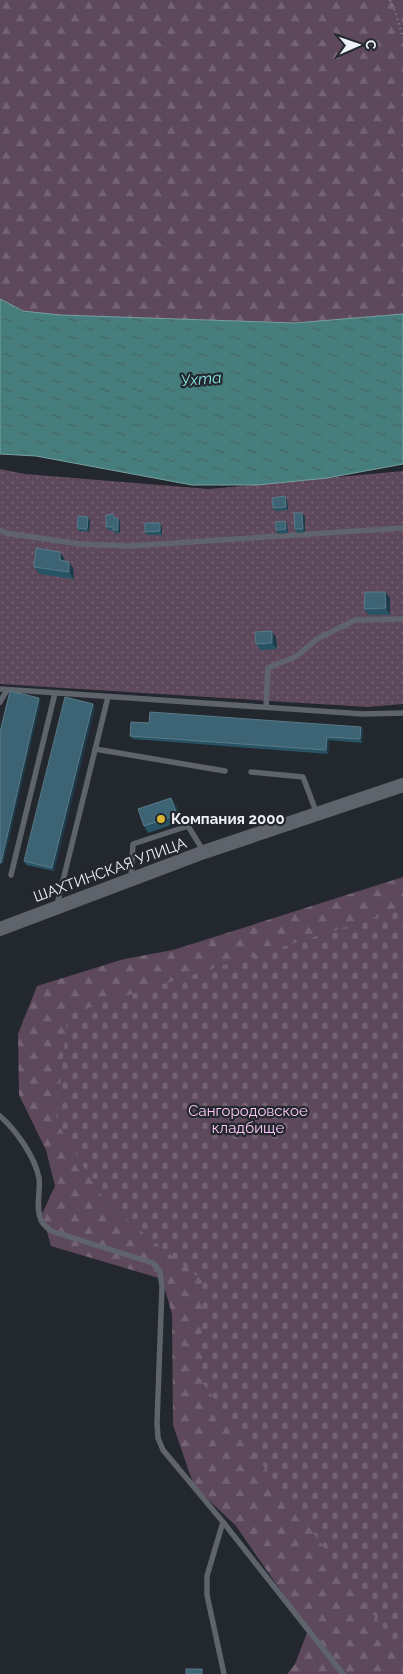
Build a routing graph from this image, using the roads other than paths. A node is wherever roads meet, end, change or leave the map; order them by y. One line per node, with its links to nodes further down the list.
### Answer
1 (403, 528): 2 (lane)
2 (0, 530)
3 (403, 620): 8 (lane)
4 (3, 690): 5 (lane); 7 (lane)
5 (55, 693): 6 (lane); 16 (lane)
6 (108, 697): 8 (lane); 10 (lane)
7 (0, 702)
8 (266, 708): 9 (lane)
9 (403, 713)
10 (95, 749): 11 (lane); 18 (lane)
11 (225, 771)
12 (251, 772): 14 (lane)
13 (403, 785): 14 (street, ШАХТИНСКАЯ УЛИЦА)
14 (317, 814): 15 (street, ШАХТИНСКАЯ УЛИЦА)
15 (204, 852): 17 (street, ШАХТИНСКАЯ УЛИЦА); 17 (lane)
16 (11, 875)
17 (131, 881): 18 (street, ШАХТИНСКАЯ УЛИЦА)
18 (56, 907): 19 (street, ШАХТИНСКАЯ УЛИЦА)
19 (0, 929)
20 (0, 1116): 21 (lane)
21 (223, 1522): 22 (lane); 23 (lane)
22 (224, 1674)
23 (343, 1674)

